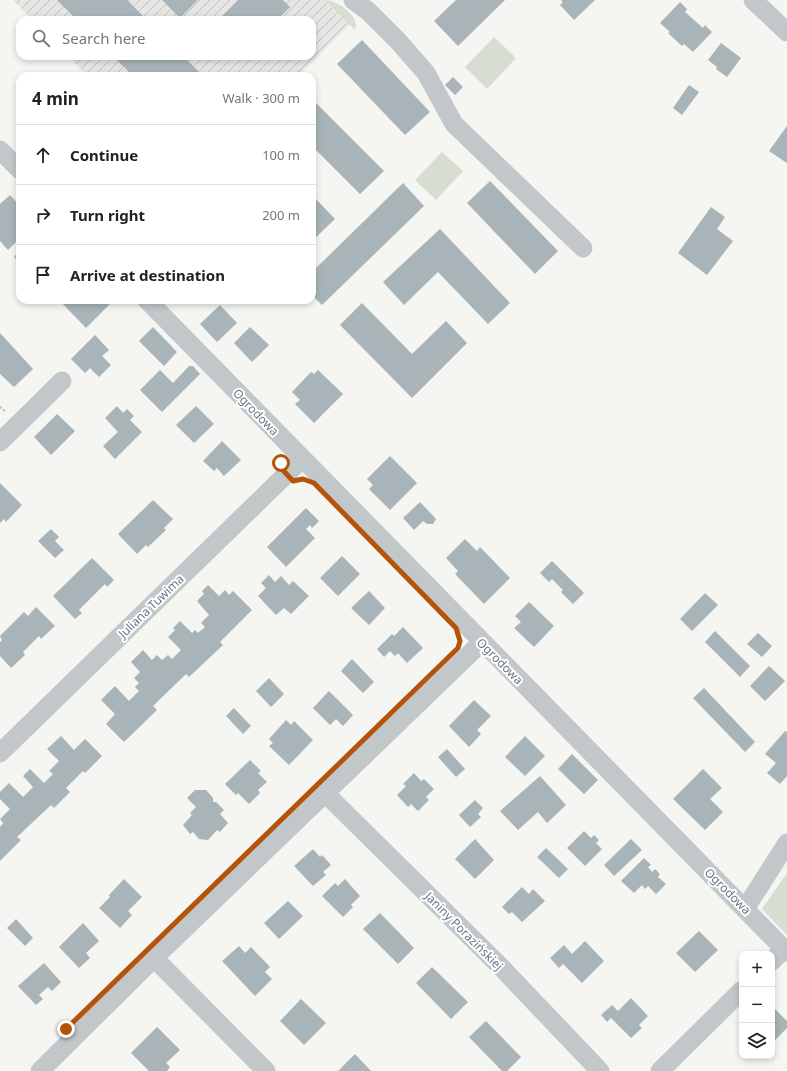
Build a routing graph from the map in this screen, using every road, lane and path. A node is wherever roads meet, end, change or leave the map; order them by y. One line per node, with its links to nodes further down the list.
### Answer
1 (353, 0): 6 (street)
2 (753, 0): 3 (street)
3 (787, 32)
4 (0, 150): 5 (street)
5 (16, 166)
6 (582, 248)
7 (151, 304): 10 (street, Ogrodowa)
8 (62, 381): 9 (street)
9 (4, 432)
10 (302, 460): 11 (street, Ogrodowa); 12 (street, Juliana Tuwima)
11 (482, 642): 13 (street); 15 (street, Ogrodowa)
12 (0, 752)
13 (326, 794): 17 (street); 21 (street, Janiny Porazińskiej)
14 (787, 843): 15 (street)
15 (745, 909): 16 (street, Ogrodowa)
16 (781, 954)
17 (154, 958): 19 (street); 20 (street)
18 (739, 993): 22 (street)
19 (40, 1071)
20 (266, 1071)
21 (600, 1071)
22 (660, 1071)

